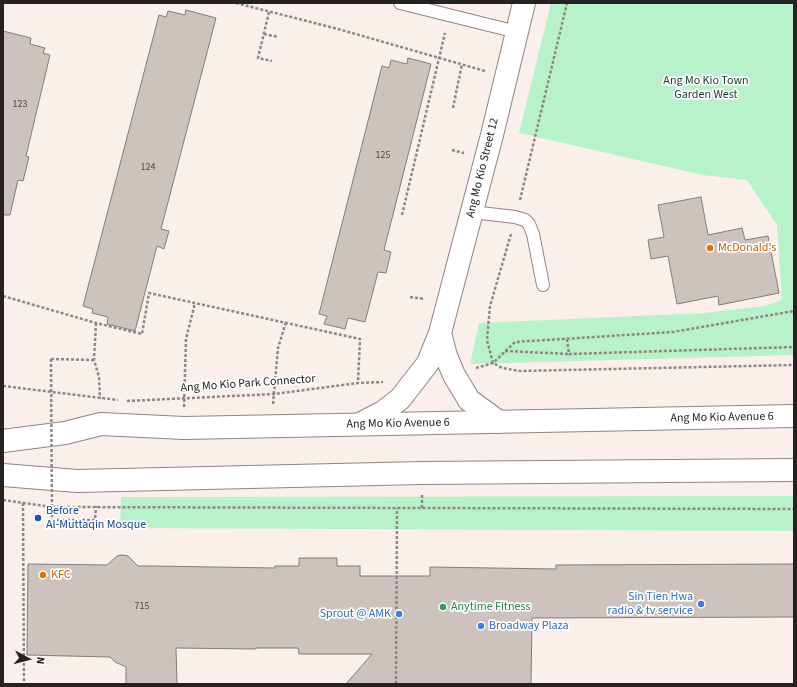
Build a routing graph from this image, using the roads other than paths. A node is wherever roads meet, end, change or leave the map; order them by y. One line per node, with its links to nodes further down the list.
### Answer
1 (400, 3): 3 (lane)
2 (524, 3): 3 (main road, Ang Mo Kio Street 12)
3 (517, 32): 4 (main road, Ang Mo Kio Street 12)
4 (472, 212): 5 (lane); 6 (main road, Ang Mo Kio Street 12)
5 (543, 285)
6 (440, 333): 8 (main road, Ang Mo Kio Street 12); 9 (main road, Ang Mo Kio Street 12)
7 (794, 416): 8 (main road, Ang Mo Kio Avenue 6)
8 (499, 422): 9 (main road, Ang Mo Kio Avenue 6)
9 (360, 424): 10 (main road, Ang Mo Kio Avenue 6)
10 (3, 441)
11 (794, 470): 12 (main road)
12 (3, 476)

